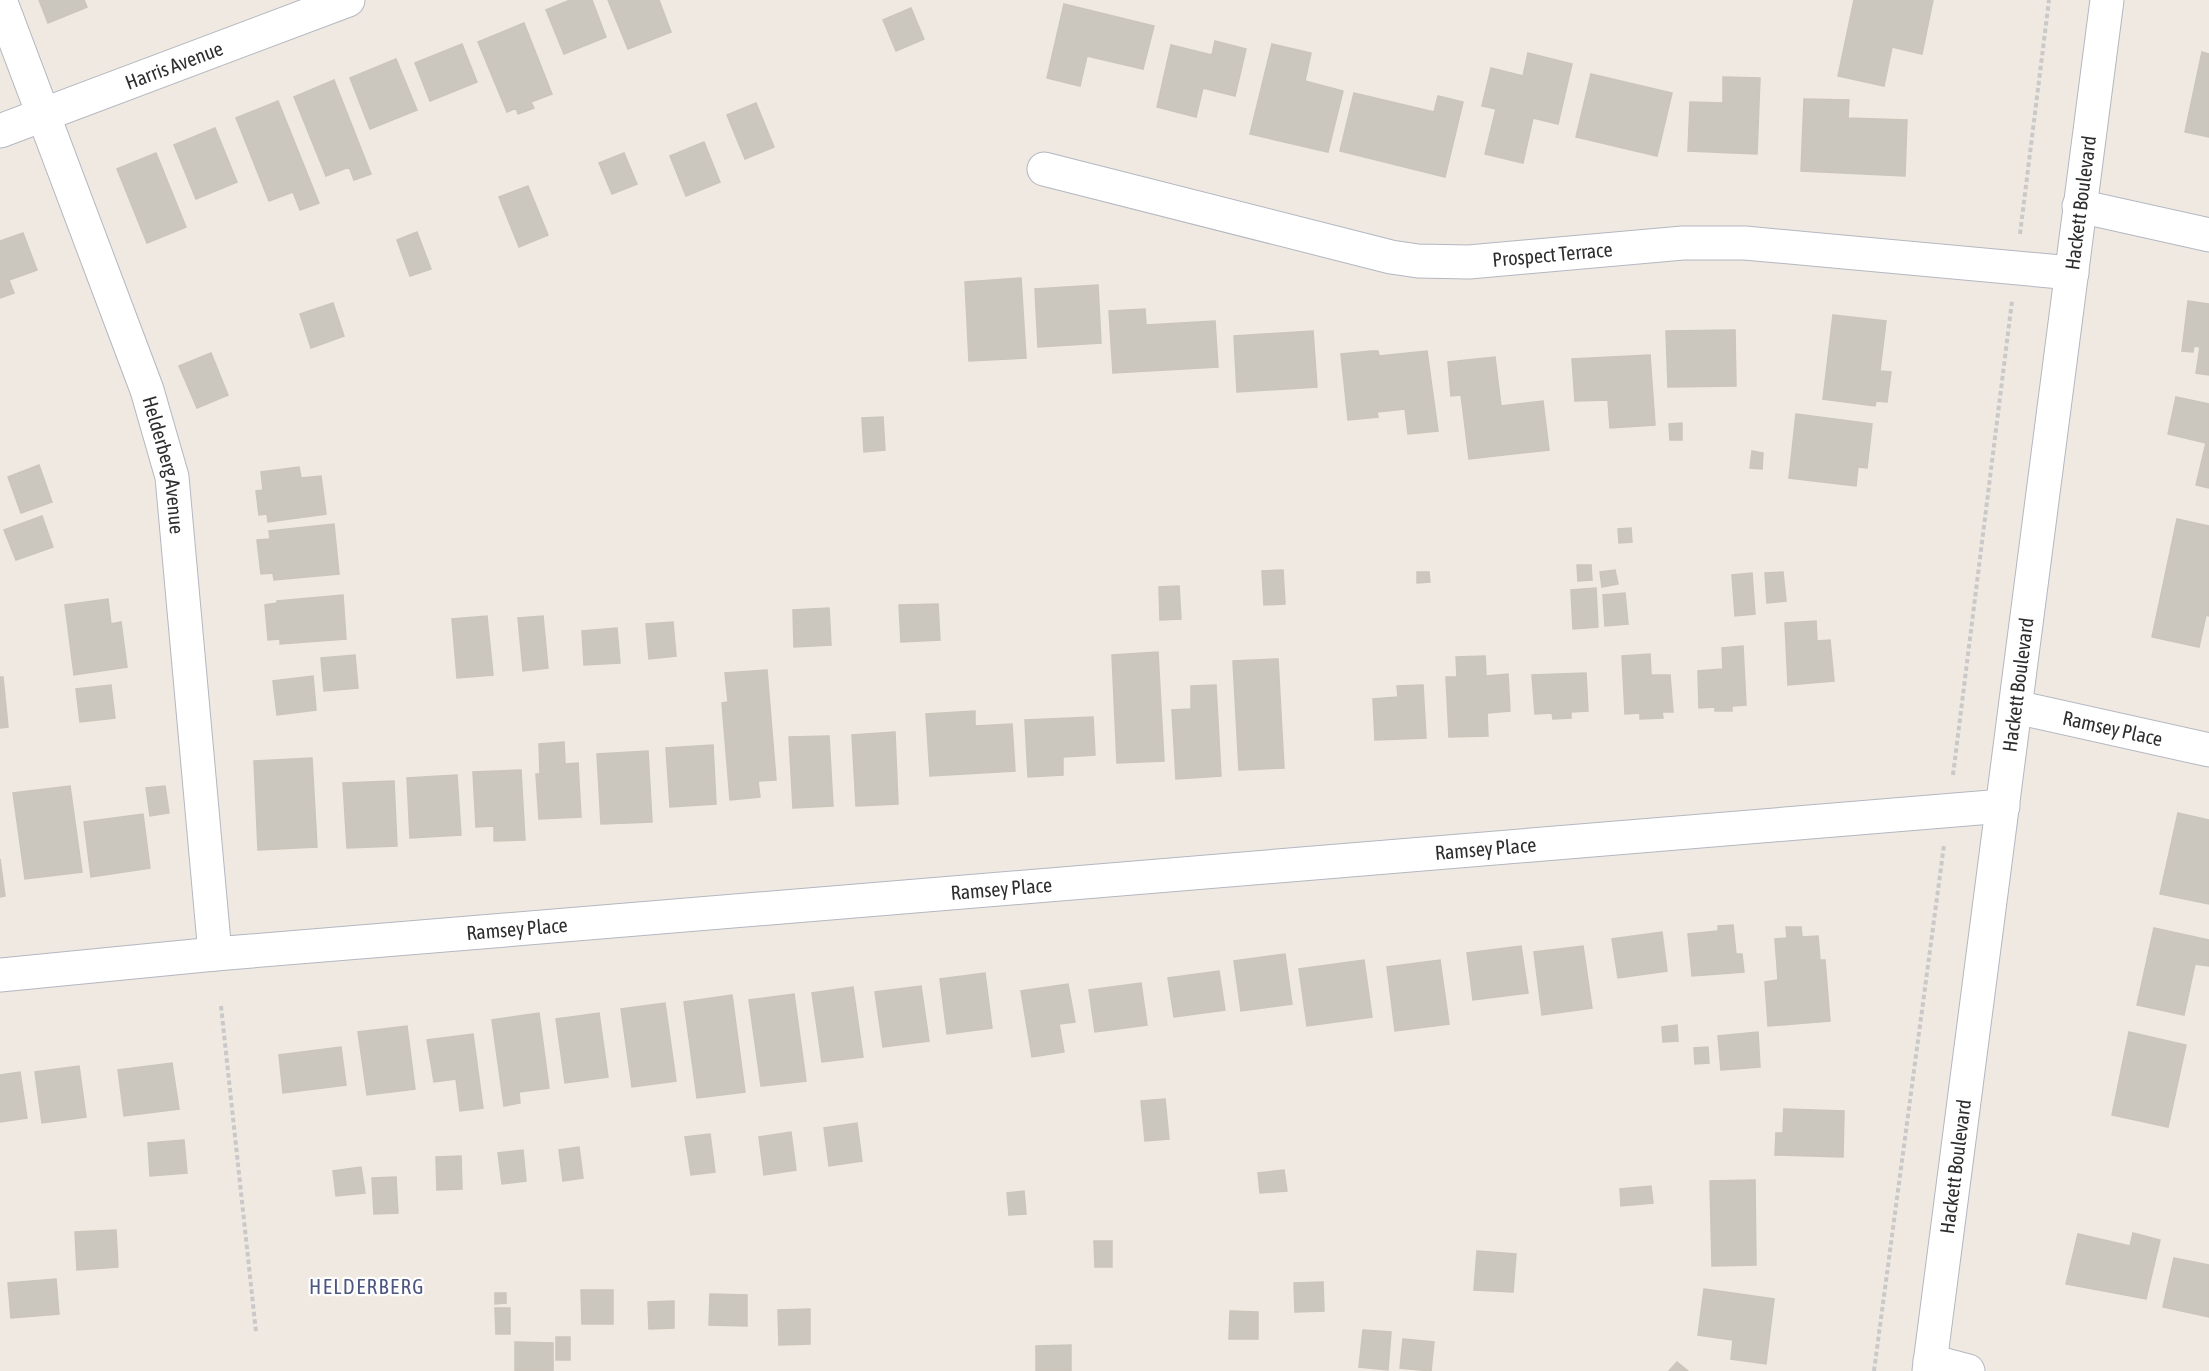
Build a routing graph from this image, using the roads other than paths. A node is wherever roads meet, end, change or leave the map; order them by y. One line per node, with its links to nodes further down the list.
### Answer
1 (0, 0): 4 (street, Helderberg Avenue)
2 (348, 0): 4 (street, Harris Avenue)
3 (2107, 0): 7 (street, Hackett Boulevard)
4 (44, 114): 5 (street, Harris Avenue); 13 (street, Helderberg Avenue)
5 (0, 130)
6 (1044, 169): 9 (street, Prospect Terrace)
7 (2079, 206): 8 (street); 9 (street, Hackett Boulevard)
8 (2209, 235)
9 (2072, 273): 10 (street, Hackett Boulevard)
10 (2016, 707): 11 (street, Ramsey Place); 12 (street, Hackett Boulevard)
11 (2209, 750)
12 (2003, 806): 13 (street, Ramsey Place); 15 (street, Hackett Boulevard)
13 (215, 954): 14 (street, Ramsey Place)
14 (0, 975)
15 (1929, 1366): 16 (street)
16 (1968, 1371)

